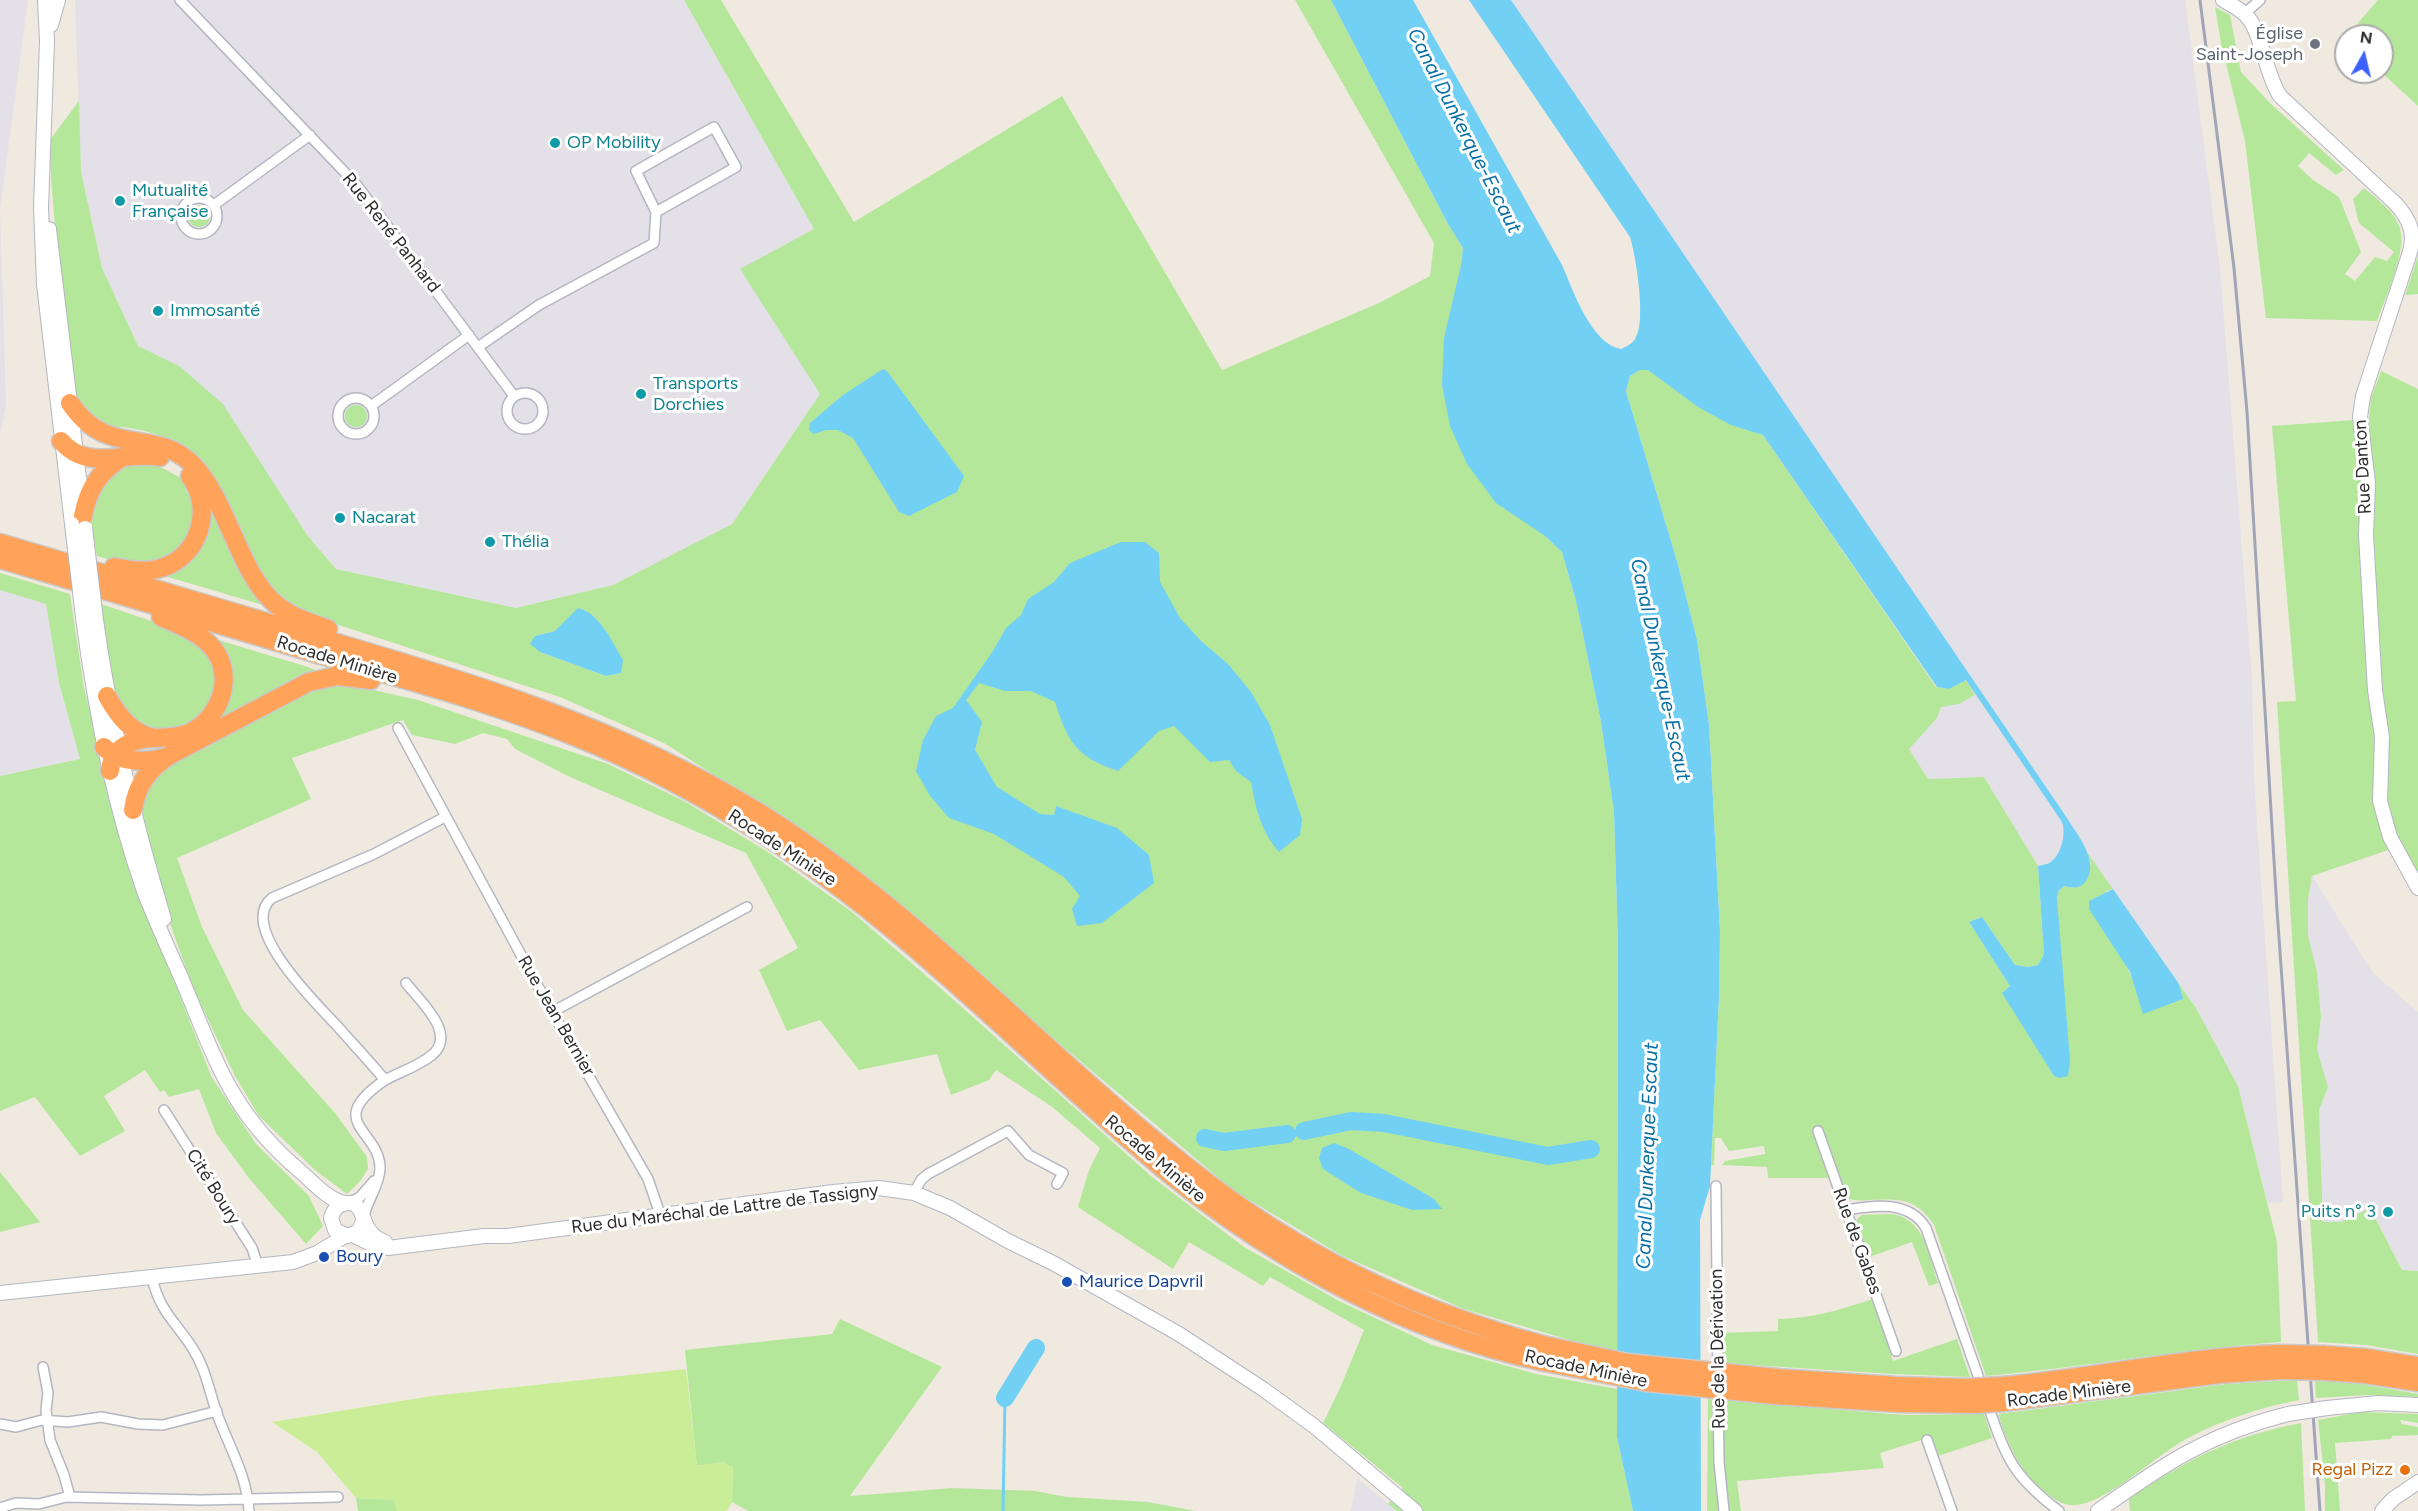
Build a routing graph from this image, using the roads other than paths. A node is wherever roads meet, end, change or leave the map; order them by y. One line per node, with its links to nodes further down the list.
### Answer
1 (45, 0): 7 (street)
2 (58, 0): 7 (street)
3 (180, 0): 9 (street, Rue René Panhard)
4 (2223, 0): 6 (street)
5 (2260, 0): 6 (street)
6 (2244, 14): 12 (street, Rue Danton)
7 (47, 41): 8 (street)
8 (43, 133): 16 (street); 19 (street)
9 (310, 135): 10 (street); 13 (street, Rue René Panhard)
10 (214, 205): 10 (street)
11 (656, 212): 11 (street); 14 (street)
12 (2413, 220): 36 (street, Rue Danton)
13 (469, 335): 14 (street, Rue René Panhard); 17 (street)
14 (478, 347): 15 (street, Rue René Panhard)
15 (514, 396): 15 (street)
16 (70, 403): 18 (highway); 19 (street)
17 (371, 406): 17 (street)
18 (106, 435): 19 (highway); 27 (highway)
19 (69, 449): 20 (highway); 21 (street)
20 (120, 459): 21 (highway); 23 (highway)
21 (80, 523): 26 (street, bridge)
22 (0, 543): 23 (highway, Rocade Minière)
23 (30, 552): 27 (highway, Rocade Minière)
24 (0, 559): 25 (highway, Rocade Minière)
25 (99, 589): 29 (highway, Rocade Minière); 31 (highway)
26 (90, 618): 28 (street); 33 (street)
27 (418, 666): 61 (highway, Rocade Minière)
28 (107, 696): 31 (highway); 33 (street)
29 (478, 703): 32 (highway); 61 (highway, Rocade Minière)
30 (398, 728): 35 (street, Rue Jean Bernier)
31 (159, 738): 33 (highway)
32 (170, 755): 33 (highway); 34 (highway)
33 (113, 756): 34 (street); 38 (street)
34 (133, 810): 38 (street)
35 (445, 817): 40 (street, Rue Jean Bernier); 41 (street)
36 (2418, 888)
37 (747, 907): 40 (street)
38 (182, 981): 44 (street)
39 (406, 983): 41 (street)
40 (552, 1012): 51 (street, Rue Jean Bernier)
41 (385, 1080): 45 (street)
42 (165, 1110): 57 (street, Cité Boury)
43 (1818, 1131): 50 (street, Rue de Gabes)
44 (291, 1164): 49 (street); 53 (street)
45 (380, 1168): 49 (street); 52 (street)
46 (1057, 1184): 48 (street)
47 (1716, 1186): 78 (street, Rue de la Dérivation)
48 (914, 1193): 51 (street, Rue du Maréchal de Lattre de Tassigny); 77 (street, Rue du Maréchal de Lattre de Tassigny)
49 (347, 1203): 52 (street); 53 (street)
50 (1846, 1210): 60 (street, Rue de Gabes); 80 (street)
51 (661, 1217): 55 (street, Rue du Maréchal de Lattre de Tassigny)
52 (364, 1218): 54 (street); 55 (street, Rue du Maréchal de Lattre de Tassigny)
53 (331, 1220): 54 (street); 56 (street)
54 (349, 1235): 55 (street, Rue du Maréchal de Lattre de Tassigny); 56 (street)
55 (409, 1245)
56 (303, 1259): 57 (street)
57 (258, 1266): 58 (street)
58 (152, 1278): 59 (street); 67 (street)
59 (0, 1293)
60 (1896, 1352)
61 (1541, 1354): 62 (highway, Rocade Minière, bridge)
62 (2324, 1363): 63 (highway, Rocade Minière); 65 (highway, Rocade Minière)
63 (2418, 1366)
64 (42, 1367): 68 (street)
65 (2418, 1382)
66 (2418, 1405): 81 (street, bridge)
67 (217, 1411): 68 (street); 74 (street)
68 (49, 1420): 69 (street); 72 (street)
69 (0, 1424)
70 (1927, 1440): 79 (street)
71 (2418, 1482): 82 (street)
72 (70, 1497): 74 (street); 75 (street)
73 (338, 1497): 74 (street)
74 (248, 1499): 76 (street)
75 (0, 1508)
76 (249, 1511)
77 (1415, 1511)
78 (1724, 1511)
79 (1952, 1511)
80 (2059, 1511)
81 (2098, 1511)
82 (2382, 1511)

